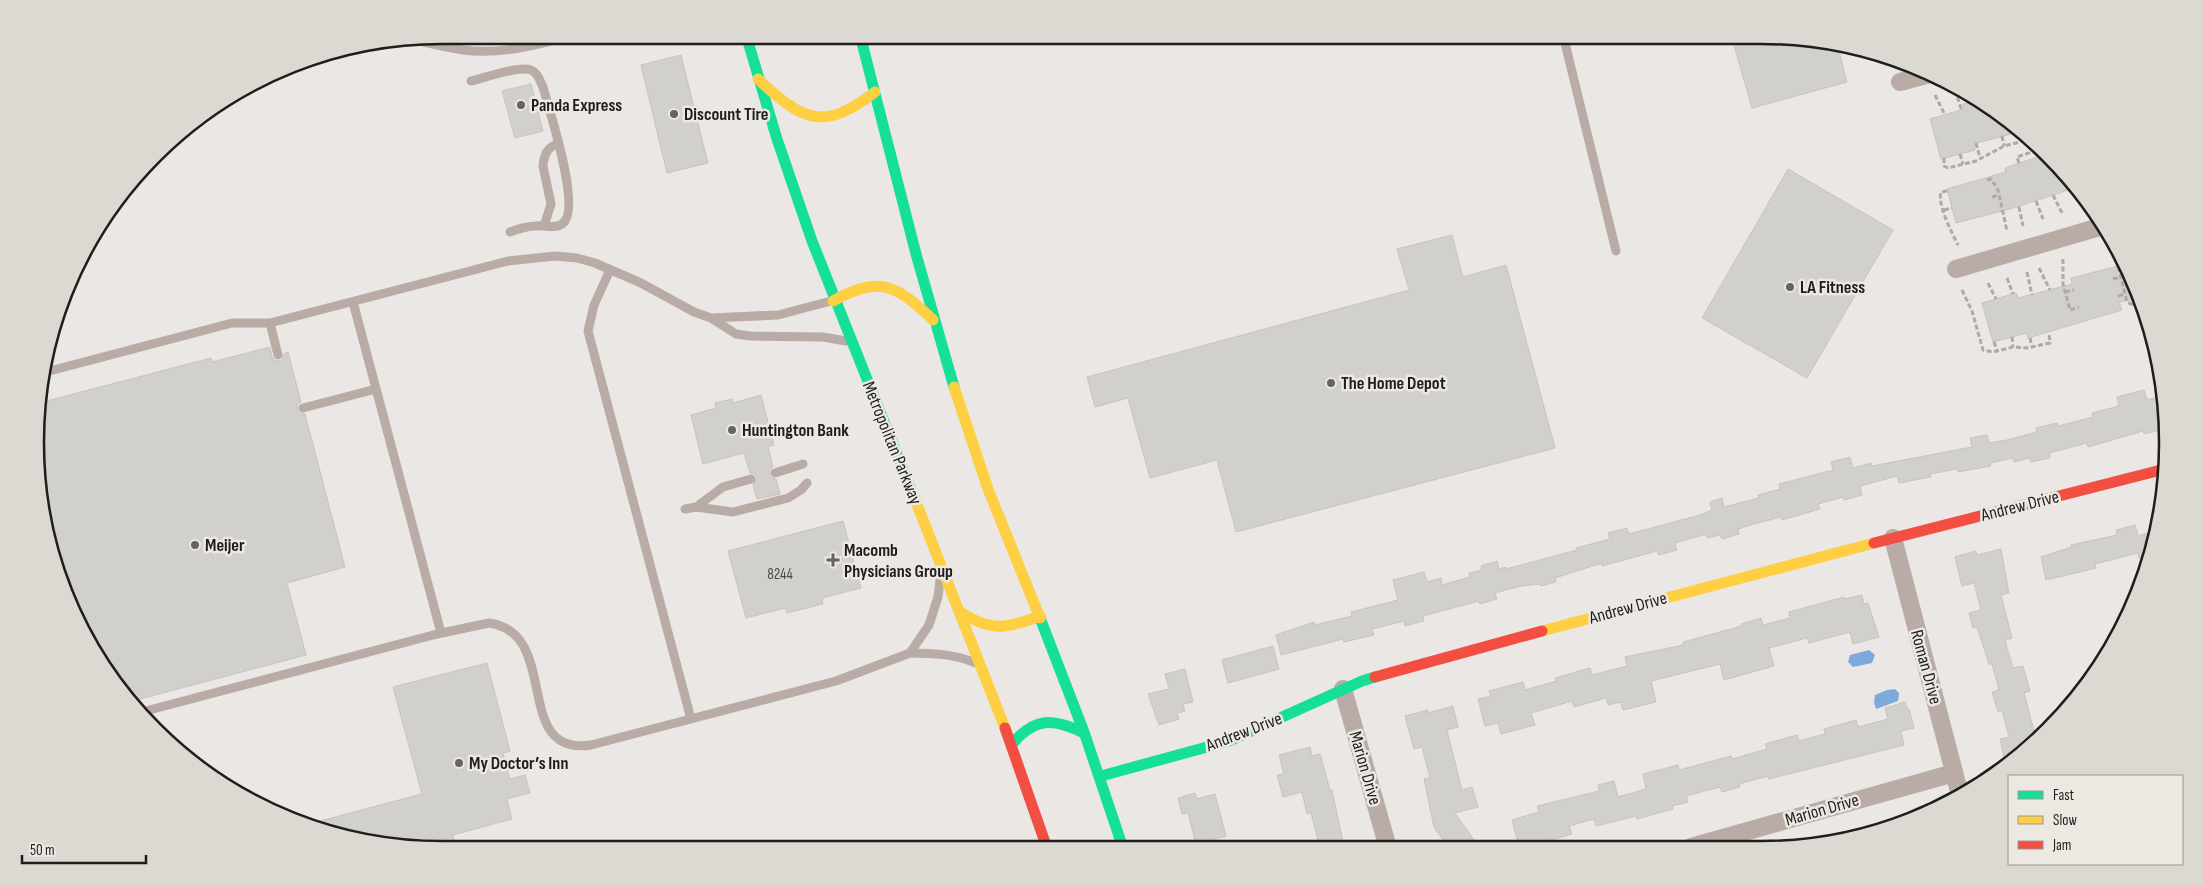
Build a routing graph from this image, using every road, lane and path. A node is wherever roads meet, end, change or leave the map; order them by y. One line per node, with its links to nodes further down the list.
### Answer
1 (435, 44): 2 (lane)
2 (536, 44)
3 (748, 44): 7 (main road, Metropolitan Parkway)
4 (862, 44): 10 (main road)
5 (1565, 44): 43 (lane)
6 (1919, 77): 9 (street)
7 (757, 79): 10 (main road); 63 (main road, Metropolitan Parkway)
8 (471, 81): 18 (lane)
9 (1900, 82)
10 (875, 92): 68 (main road)
11 (1935, 95): 14 (path)
12 (1957, 95): 13 (path)
13 (1962, 111)
14 (1945, 115)
15 (2002, 136): 19 (path)
16 (2021, 141): 19 (path)
17 (1976, 143): 23 (path)
18 (558, 144): 37 (lane); 37 (lane)
19 (2004, 146): 23 (path)
20 (2032, 152): 24 (path)
21 (1960, 154): 25 (path)
22 (1944, 158): 25 (path)
23 (1980, 158): 25 (path)
24 (2019, 163)
25 (1963, 164)
26 (1987, 180): 28 (path)
27 (1947, 190): 34 (path)
28 (1999, 195): 30 (path); 40 (path)
29 (2053, 195): 35 (path)
30 (1992, 197)
31 (2036, 201): 36 (path)
32 (2019, 206): 38 (path)
33 (1952, 208): 34 (path)
34 (1944, 210): 42 (path)
35 (2062, 214)
36 (2043, 219)
37 (544, 226): 41 (lane)
38 (2023, 226)
39 (2096, 228): 47 (street)
40 (2007, 231)
41 (510, 232)
42 (1958, 245)
43 (1616, 251)
44 (2063, 259): 57 (path)
45 (2117, 263): 50 (path)
46 (2039, 268): 55 (path)
47 (1956, 269)
48 (610, 270): 64 (lane); 67 (lane); 98 (lane)
49 (2027, 272): 59 (path)
50 (2120, 277): 52 (path); 60 (path)
51 (2006, 278): 58 (path)
52 (2113, 279)
53 (1988, 283): 62 (path)
54 (1962, 290): 77 (path)
55 (2050, 290)
56 (2074, 290): 57 (path)
57 (2065, 292): 66 (path)
58 (2013, 294)
59 (2032, 294)
60 (2125, 294): 61 (path); 65 (path)
61 (2118, 296)
62 (1996, 299)
63 (833, 301): 67 (lane); 68 (main road); 73 (main road, Metropolitan Parkway)
64 (353, 302): 69 (lane); 80 (lane)
65 (2135, 306)
66 (2079, 307)
67 (711, 318): 73 (lane)
68 (933, 320): 92 (main road)
69 (270, 323): 78 (lane); 79 (lane)
70 (2048, 333): 76 (path)
71 (2012, 337): 75 (path)
72 (2030, 338): 76 (path)
73 (850, 342): 90 (main road, Metropolitan Parkway)
74 (1994, 342): 77 (path)
75 (2013, 347): 76 (path); 77 (path)
76 (2032, 347)
77 (1997, 351)
78 (278, 355)
79 (50, 371)
80 (376, 389): 81 (lane); 93 (lane)
81 (303, 408)
82 (803, 464): 84 (lane)
83 (2158, 471): 89 (main road, Andrew Drive)
84 (775, 473)
85 (751, 479): 87 (lane)
86 (807, 483): 87 (lane)
87 (696, 507): 88 (lane)
88 (685, 509)
89 (1892, 538): 96 (main road, Andrew Drive); 101 (street, Roman Drive)
90 (942, 566): 91 (main road, Metropolitan Parkway); 94 (lane)
91 (959, 611): 92 (main road); 95 (main road, Metropolitan Parkway)
92 (1040, 616): 99 (main road)
93 (441, 633): 97 (lane); 98 (lane)
94 (910, 653): 95 (lane); 98 (lane)
95 (982, 665): 100 (main road, Metropolitan Parkway)
96 (1343, 689): 102 (main road, Andrew Drive); 106 (street, Marion Drive)
97 (148, 710)
98 (691, 719)
99 (1084, 733): 100 (main road); 102 (main road)
100 (1012, 744): 104 (main road, Metropolitan Parkway)
101 (1954, 773): 103 (street, Roman Drive); 107 (street, Marion Drive)
102 (1101, 776): 105 (main road)
103 (1958, 789)
104 (1044, 841)
105 (1121, 841)
106 (1386, 841)
107 (1712, 841)

